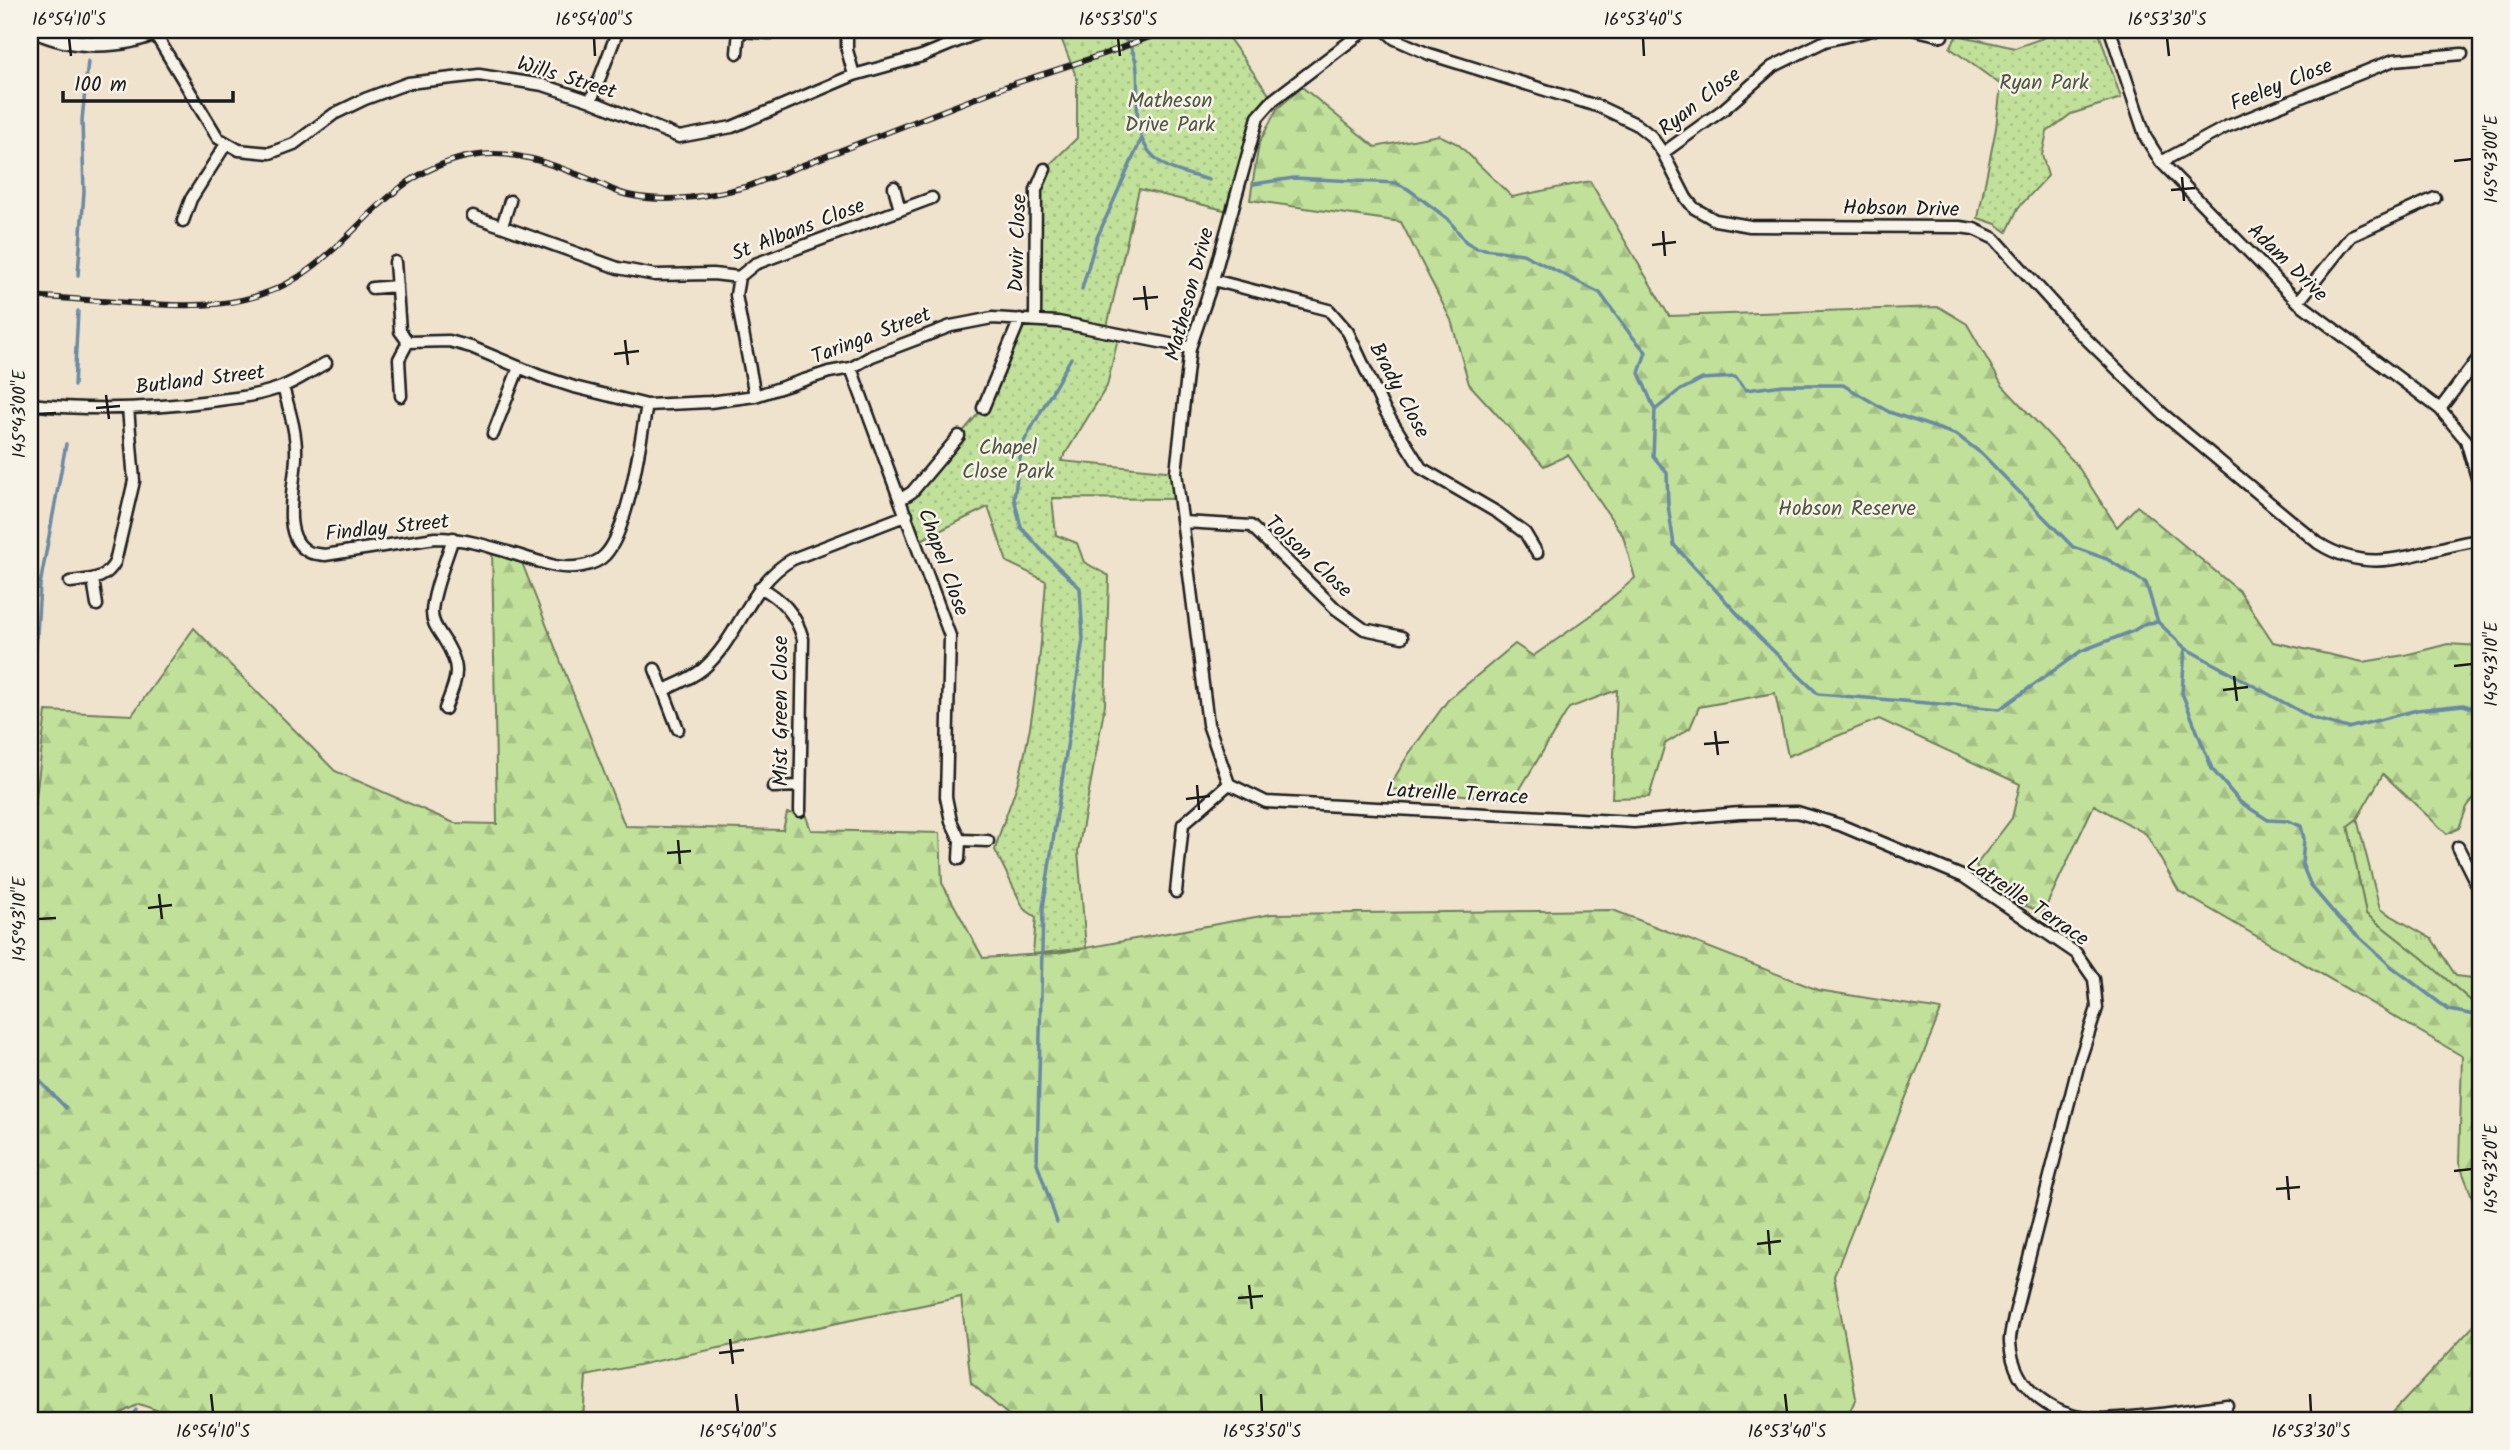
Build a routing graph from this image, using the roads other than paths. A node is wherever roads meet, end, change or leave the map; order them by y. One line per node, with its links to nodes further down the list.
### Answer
1 (35, 30): 11 (street)
2 (618, 30): 17 (street)
3 (739, 30): 12 (street); 14 (street)
4 (847, 30): 16 (street)
5 (985, 30): 16 (street, Wills Street)
6 (1365, 30): 32 (street, Matheson Drive)
7 (1385, 30): 19 (street, Hobson Drive)
8 (1873, 30): 19 (street, Ryan Close)
9 (1916, 30): 13 (street)
10 (2110, 30): 20 (street, Adam Drive)
11 (157, 31): 18 (street)
12 (772, 33)
13 (1942, 36)
14 (737, 53)
15 (2462, 54): 20 (street, Feeley Close)
16 (854, 75): 17 (street, Wills Street)
17 (592, 102): 18 (street, Wills Street)
18 (226, 144): 28 (street)
19 (1663, 153): 59 (street, Hobson Drive)
20 (2161, 162): 35 (street, Adam Drive)
21 (1045, 169): 37 (street, Duvir Close)
22 (894, 187): 26 (street)
23 (932, 198): 26 (street, St Albans Close)
24 (2435, 198): 35 (street)
25 (510, 201): 29 (street)
26 (901, 210): 31 (street, St Albans Close)
27 (473, 216): 29 (street, St Albans Close)
28 (183, 221)
29 (502, 226): 31 (street, St Albans Close)
30 (395, 262): 33 (street)
31 (739, 277): 46 (street)
32 (1213, 280): 39 (street, Matheson Drive); 60 (street, Brady Close)
33 (397, 286): 34 (street); 38 (street)
34 (372, 288)
35 (2298, 302): 51 (street, Adam Drive)
36 (1020, 319): 37 (street, Taringa Street); 43 (street, Taringa Street); 50 (street)
37 (1035, 320): 39 (street, Taringa Street)
38 (408, 342): 42 (street, Taringa Street); 45 (street)
39 (1190, 348): 57 (street, Matheson Drive)
40 (2480, 356): 51 (street)
41 (326, 363): 44 (street, Butland Street)
42 (519, 368): 48 (street, Taringa Street); 52 (street)
43 (851, 368): 46 (street, Taringa Street); 55 (street, Chapel Close)
44 (283, 387): 49 (street, Butland Street); 58 (street, Findlay Street)
45 (401, 396)
46 (755, 396): 48 (street, Taringa Street)
47 (30, 404): 49 (street, Butland Street)
48 (647, 405): 58 (street, Findlay Street)
49 (128, 408): 61 (street)
50 (983, 408)
51 (2440, 409): 54 (street, Adam Drive)
52 (493, 434)
53 (959, 436): 55 (street)
54 (2480, 488)
55 (901, 499): 56 (street, Chapel Close)
56 (907, 515): 63 (street); 74 (street, Chapel Close)
57 (1184, 522): 65 (street, Tolson Close); 70 (street, Matheson Drive)
58 (453, 538): 68 (street)
59 (2480, 540)
60 (1537, 553)
61 (93, 579): 62 (street); 64 (street)
62 (70, 582)
63 (760, 587): 67 (street); 72 (street, Mist Green Close)
64 (97, 606)
65 (1402, 637)
66 (655, 669): 67 (street)
67 (664, 690): 69 (street)
68 (445, 709)
69 (678, 729)
70 (1229, 784): 79 (street); 80 (street, Latreille Terrace)
71 (773, 786): 72 (street)
72 (800, 786): 73 (street, Mist Green Close)
73 (800, 811)
74 (960, 840): 75 (street); 77 (street, Chapel Close)
75 (988, 841)
76 (2458, 846): 78 (street)
77 (959, 859)
78 (2480, 891)
79 (1175, 892)
80 (2227, 1405)

